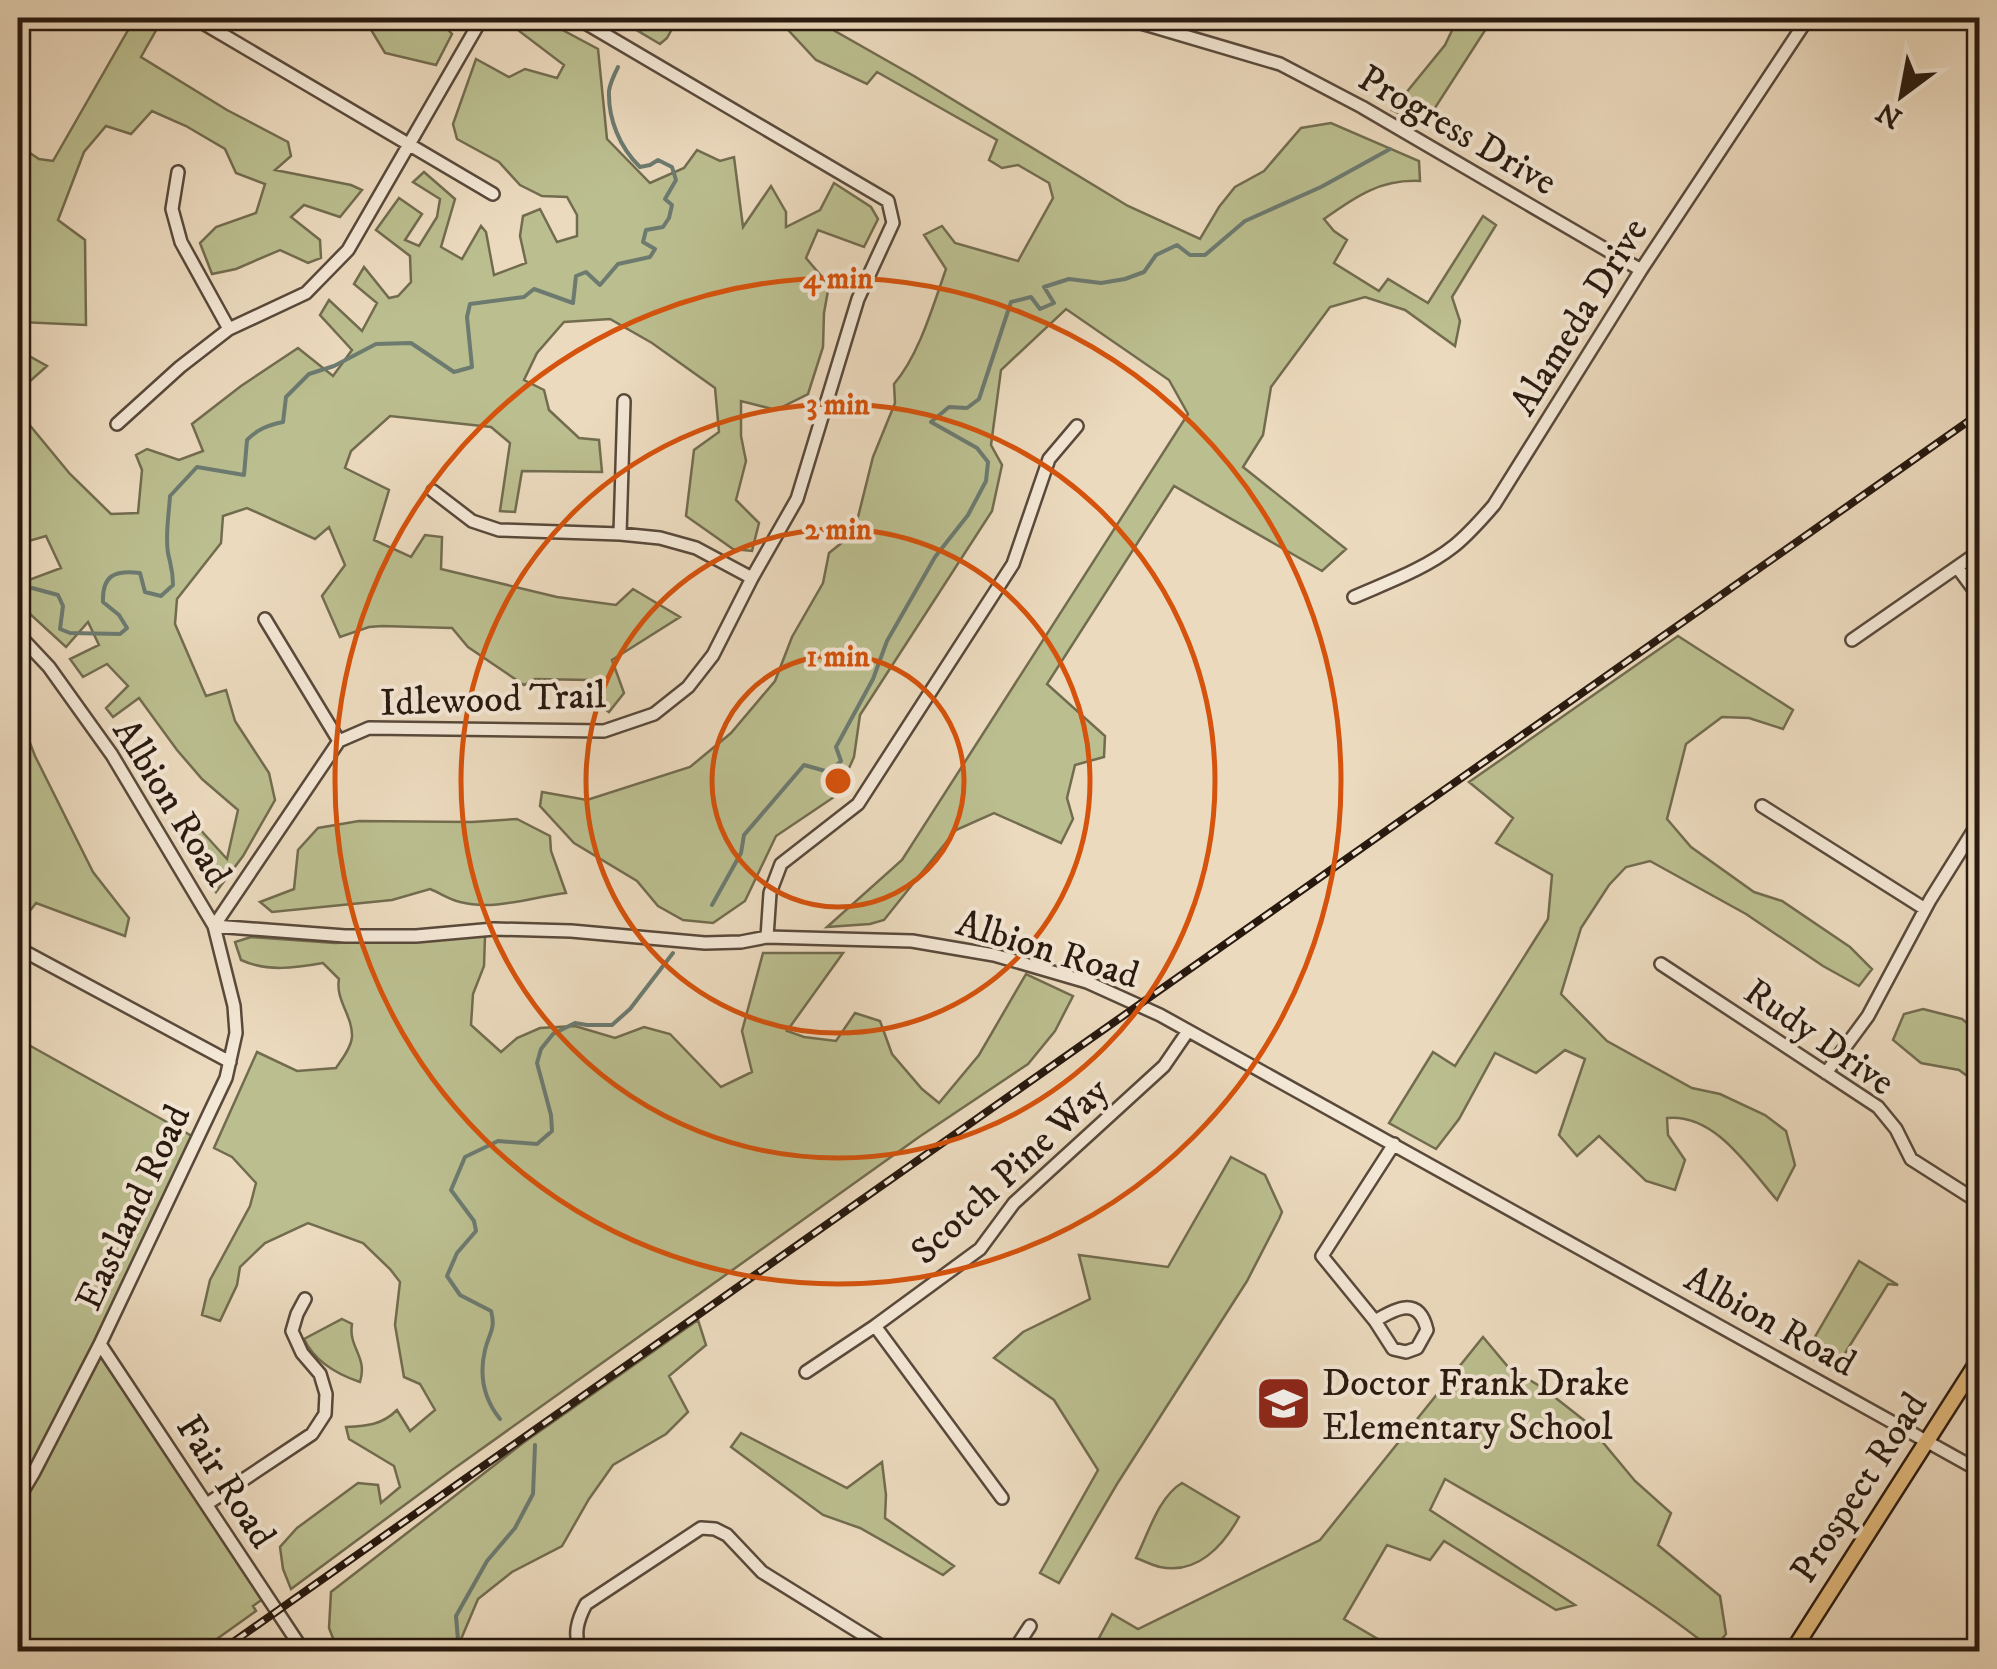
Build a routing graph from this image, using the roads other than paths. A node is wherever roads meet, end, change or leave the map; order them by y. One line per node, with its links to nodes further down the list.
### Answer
1 (482, 18): 6 (street)
2 (577, 18): 18 (street, Idlewood Trail)
3 (1124, 18): 9 (street, Progress Drive)
4 (1808, 18): 9 (street, Alameda Drive)
5 (203, 24): 6 (street)
6 (409, 145): 8 (street); 10 (street)
7 (178, 172): 10 (street)
8 (493, 194)
9 (1641, 270): 19 (street, Alameda Drive)
10 (230, 329): 12 (street)
11 (624, 401): 15 (street)
12 (116, 424)
13 (1077, 426): 29 (street)
14 (433, 491): 15 (street)
15 (620, 534): 18 (street)
16 (1980, 550): 17 (street)
17 (1957, 568): 20 (street); 23 (street)
18 (752, 578): 24 (street, Idlewood Trail)
19 (1354, 597)
20 (1980, 598)
21 (264, 619): 24 (street)
22 (18, 634): 28 (street, Albion Road)
23 (1852, 640)
24 (339, 741): 28 (street, Idlewood Trail)
25 (1762, 806): 27 (street)
26 (1980, 820): 27 (street)
27 (1925, 909): 34 (street)
28 (214, 926): 29 (street, Albion Road); 33 (street, Eastland Road)
29 (767, 937): 32 (street, Albion Road)
30 (18, 948): 33 (street)
31 (1660, 964): 34 (street, Rudy Drive)
32 (1188, 1031): 35 (street, Albion Road); 39 (street, Scotch Pine Way)
33 (230, 1062): 40 (street, Eastland Road)
34 (1826, 1073): 36 (street, Rudy Drive)
35 (1394, 1144): 38 (street); 43 (street, Albion Road)
36 (1980, 1203)
37 (306, 1299): 47 (street)
38 (1374, 1321): 38 (street)
39 (875, 1326): 42 (street, Scotch Pine Way); 46 (street)
40 (100, 1344): 45 (street, Eastland Road); 47 (street, Fair Road)
41 (1980, 1358): 43 (main road, Prospect Road)
42 (806, 1372)
43 (1927, 1440): 44 (street, Albion Road); 53 (main road, Prospect Road)
44 (1980, 1471)
45 (18, 1498)
46 (1002, 1498)
47 (207, 1504): 50 (street, Fair Road)
48 (1030, 1626): 52 (street)
49 (580, 1649): 51 (street)
50 (304, 1652)
51 (891, 1652)
52 (1014, 1652)
53 (1792, 1652)

